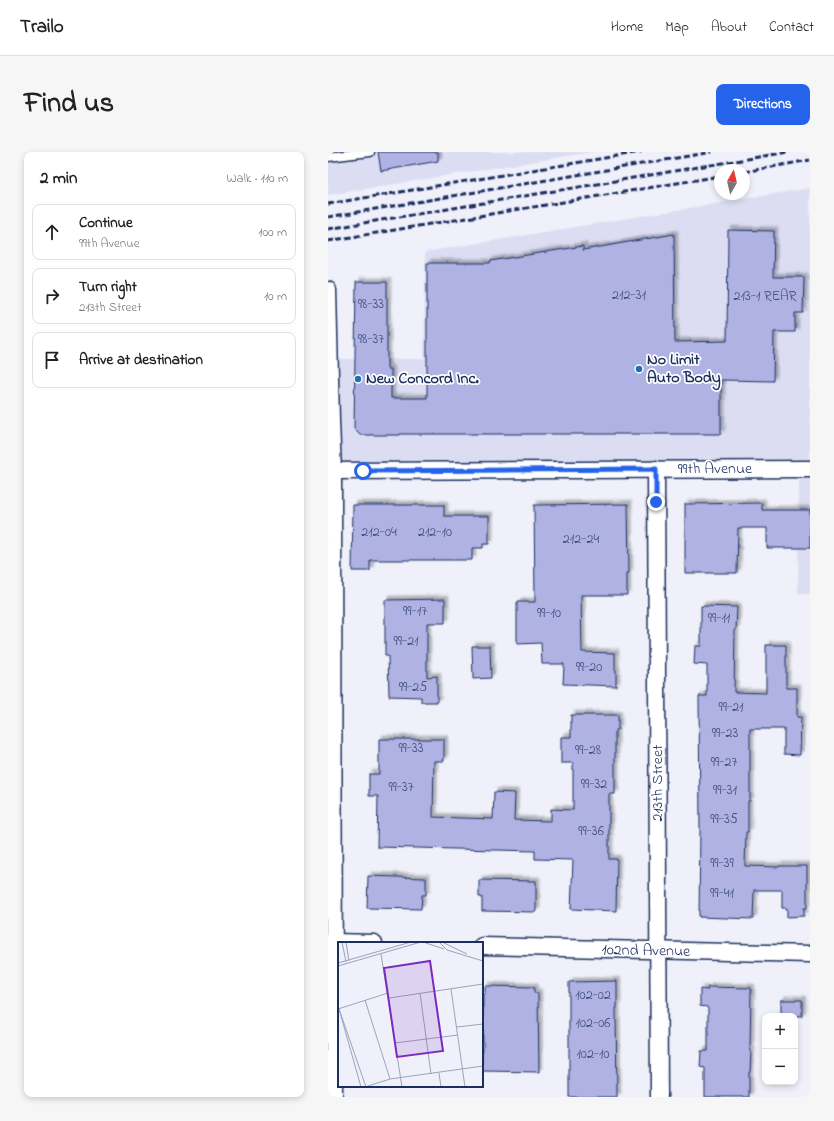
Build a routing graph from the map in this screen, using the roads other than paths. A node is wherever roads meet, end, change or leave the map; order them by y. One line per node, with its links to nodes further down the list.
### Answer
1 (370, 152): 2 (lane)
2 (328, 157)
3 (328, 290): 4 (street)
4 (329, 422): 7 (street)
5 (656, 469): 6 (street, 99th Avenue); 7 (street, 99th Avenue); 11 (street, 213th Street)
6 (810, 469)
7 (332, 471): 8 (street)
8 (334, 942): 9 (street); 13 (street)
9 (338, 942)
10 (483, 946): 11 (street, 102nd Avenue)
11 (658, 951): 12 (street, 102nd Avenue); 14 (street, 213th Street)
12 (810, 954)
13 (334, 1097)
14 (659, 1097)

